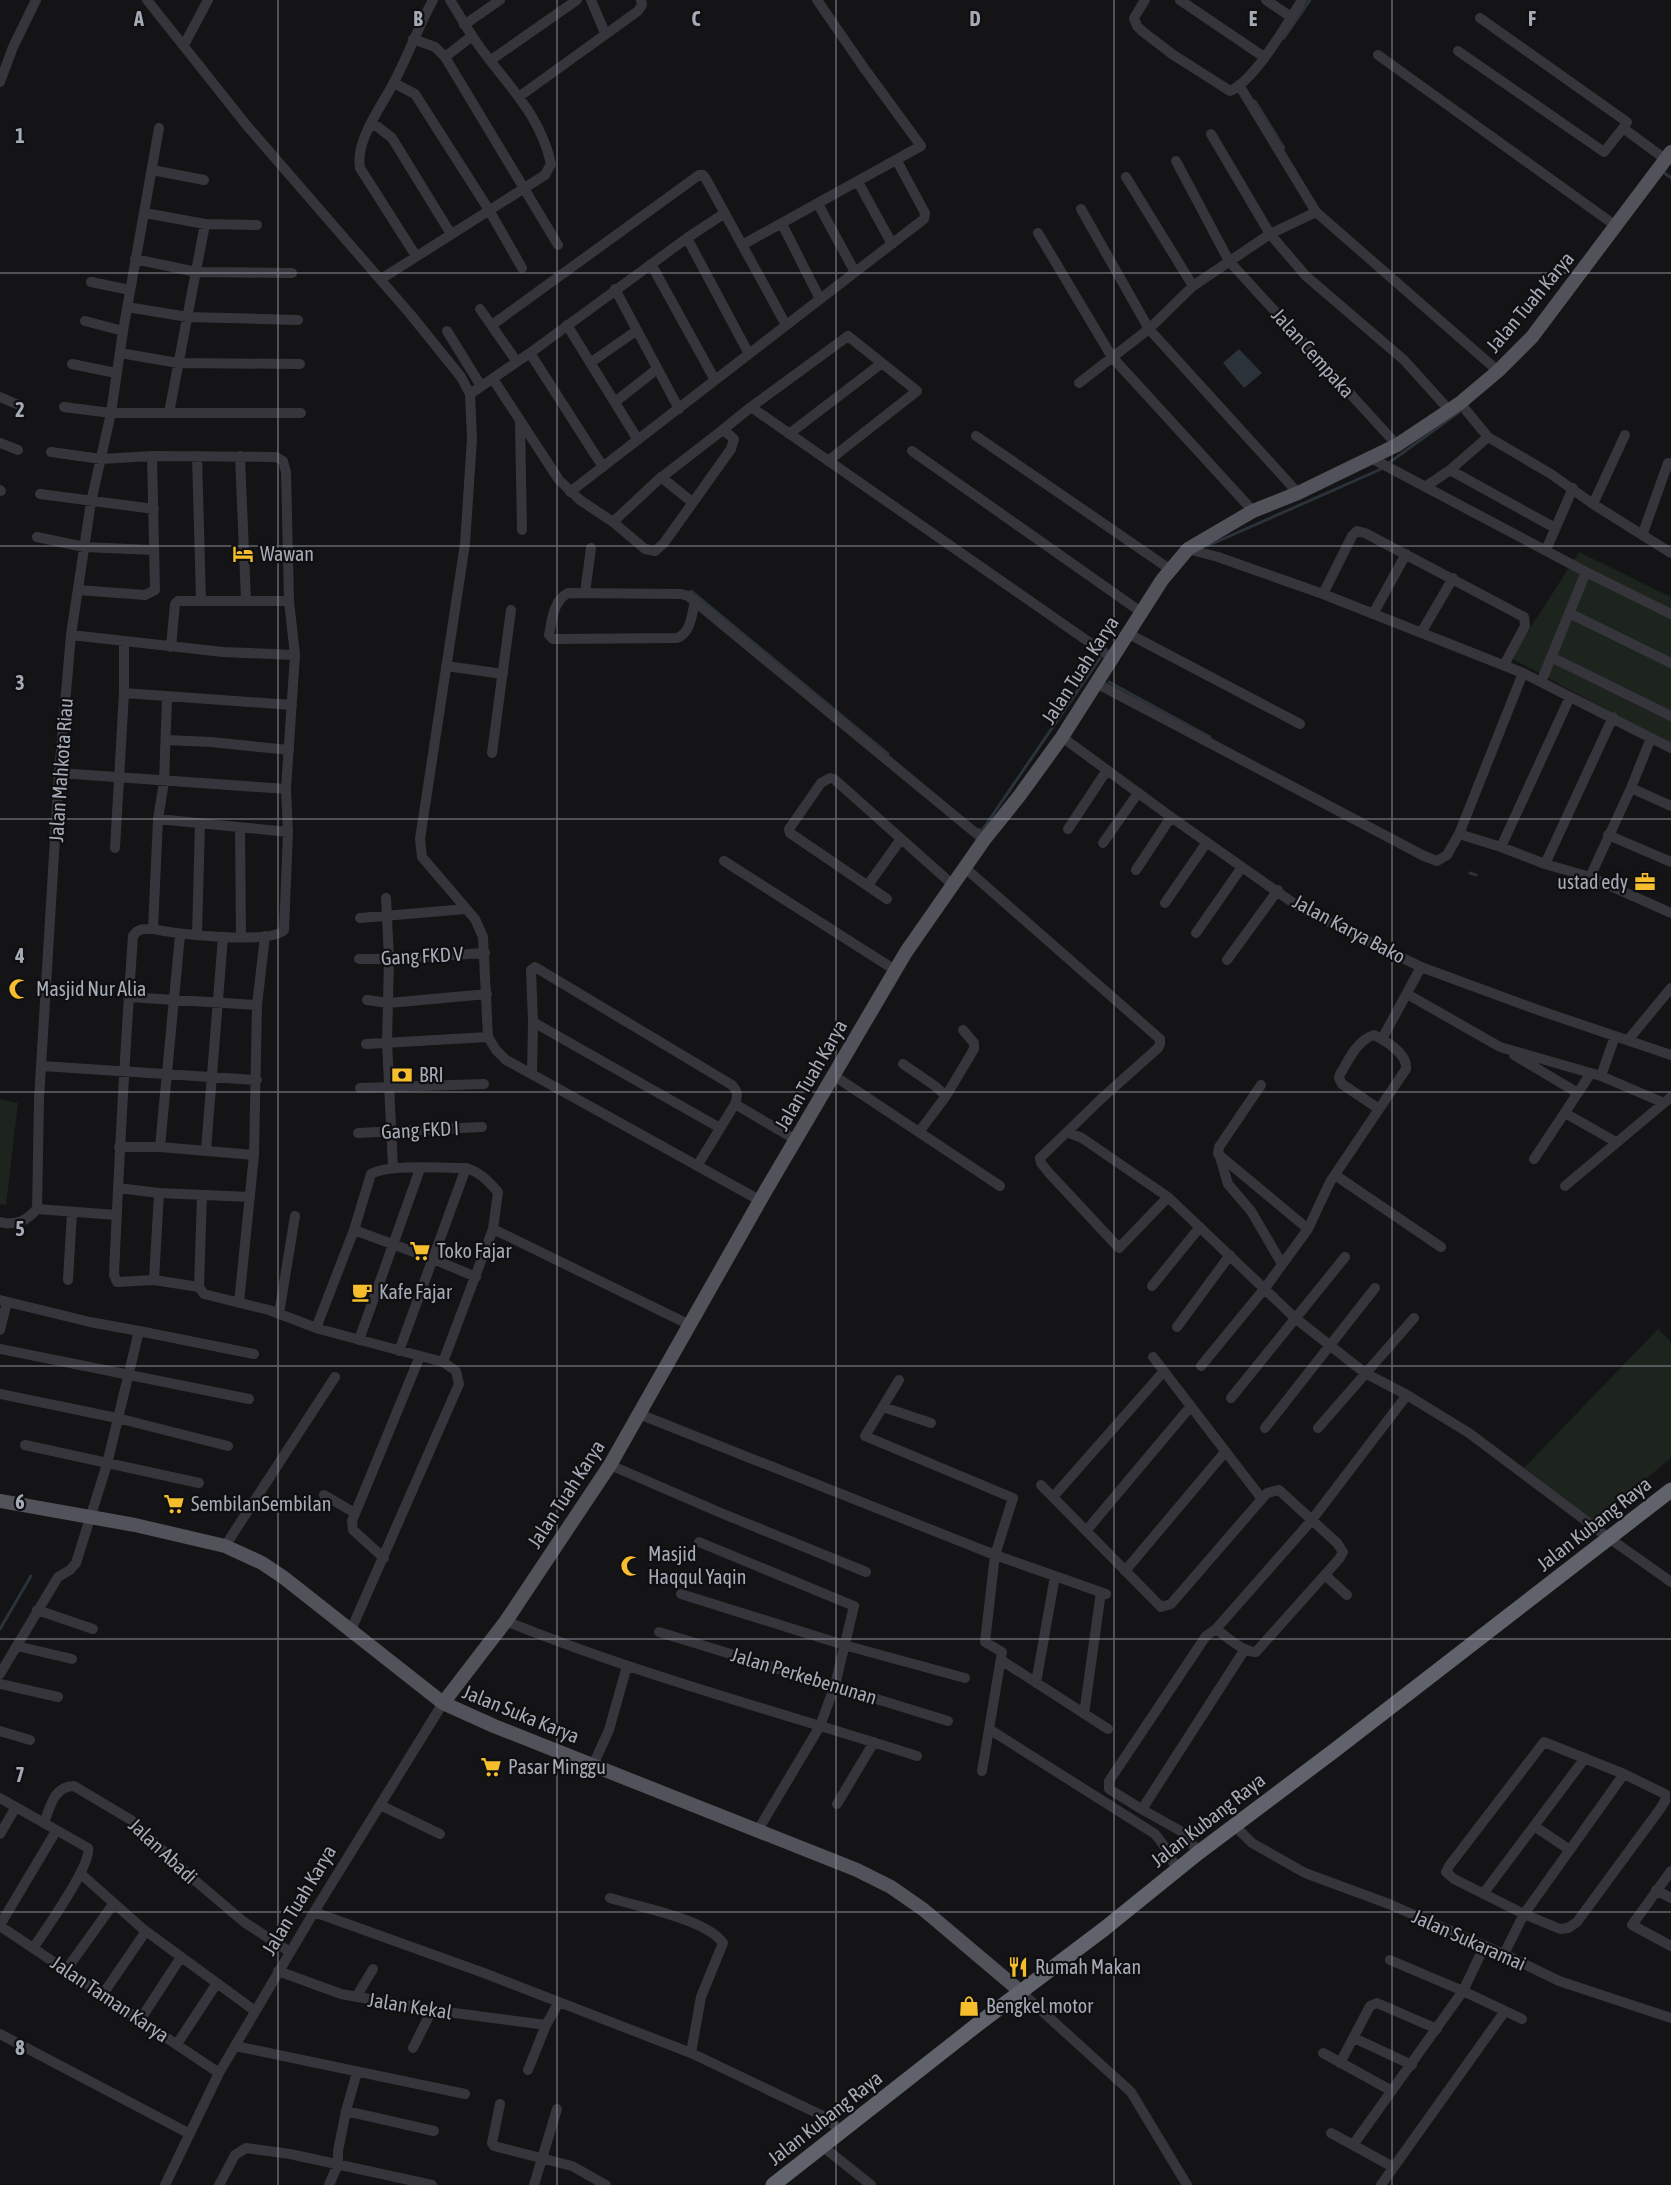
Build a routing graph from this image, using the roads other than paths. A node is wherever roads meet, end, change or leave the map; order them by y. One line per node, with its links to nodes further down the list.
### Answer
1 (36, 0): 27 (street)
2 (147, 0): 21 (street)
3 (208, 0): 21 (street)
4 (434, 0): 20 (street)
5 (450, 0): 17 (street)
6 (500, 0): 17 (street)
7 (577, 0): 26 (street)
8 (591, 0): 18 (street)
9 (641, 0): 18 (street)
10 (817, 0): 36 (street)
11 (1145, 0): 29 (street)
12 (1180, 0): 25 (street)
13 (1266, 0): 15 (street)
14 (1302, 0): 15 (street)
15 (1292, 17): 25 (street)
16 (1480, 18): 33 (street)
17 (464, 25): 19 (street)
18 (605, 33): 30 (street)
19 (472, 36): 24 (street); 26 (street)
20 (413, 39): 24 (street); 28 (street)
21 (184, 45): 68 (street)
22 (1458, 51): 33 (street)
23 (1378, 55): 52 (street)
24 (445, 57): 42 (street)
25 (1264, 57): 29 (street)
26 (491, 60): 30 (street)
27 (0, 82)
28 (394, 83): 31 (street); 45 (street)
29 (1239, 85): 46 (street)
30 (520, 96): 42 (street)
31 (371, 125): 54 (street); 60 (street)
32 (159, 128): 38 (street, Jalan Mahkota Riau)
33 (1623, 128): 35 (street)
34 (1211, 134): 55 (street)
35 (1668, 156): 52 (main road, Jalan Tuah Karya)
36 (897, 161): 41 (street); 57 (street)
37 (1176, 161): 62 (street, Jalan Cempaka)
38 (152, 170): 40 (street); 47 (street, Jalan Mahkota Riau)
39 (1126, 177): 70 (street)
40 (204, 180)
41 (858, 182): 43 (street); 57 (street)
42 (523, 190): 45 (street); 58 (street)
43 (818, 204): 50 (street); 66 (street)
44 (1081, 209): 82 (street)
45 (489, 210): 54 (street); 64 (street)
46 (1316, 212): 55 (street); 97 (street)
47 (145, 213): 49 (street); 61 (street, Jalan Mahkota Riau)
48 (724, 213): 56 (street); 59 (street); 79 (street)
49 (205, 224): 51 (street); 65 (street)
50 (782, 224): 59 (street); 73 (street)
51 (257, 225)
52 (1616, 226): 97 (main road, Jalan Tuah Karya)
53 (1038, 232): 89 (street)
54 (451, 234): 60 (street)
55 (1270, 234): 62 (street); 109 (street)
56 (687, 238): 63 (street); 88 (street)
57 (892, 244): 66 (street)
58 (558, 245)
59 (742, 245): 81 (street)
60 (416, 256): 68 (street)
61 (135, 259): 65 (street); 72 (street, Jalan Mahkota Riau)
62 (1229, 261): 70 (street); 122 (street, Jalan Cempaka)
63 (651, 264): 71 (street); 100 (street)
64 (522, 268)
65 (196, 272): 67 (street); 76 (street)
66 (855, 272): 73 (street)
67 (292, 273)
68 (381, 279): 103 (street)
69 (91, 282): 72 (street)
70 (1193, 286): 82 (street)
71 (615, 289): 80 (street); 85 (street)
72 (130, 291): 74 (street, Jalan Mahkota Riau)
73 (820, 299): 81 (street)
74 (127, 307): 76 (street); 83 (street, Jalan Mahkota Riau)
75 (480, 309): 79 (street)
76 (188, 317): 77 (street); 91 (street)
77 (298, 320)
78 (86, 321): 83 (street)
79 (492, 325): 90 (street)
80 (567, 325): 87 (street); 93 (street)
81 (786, 325): 88 (street)
82 (1149, 329): 89 (street); 139 (street)
83 (123, 331): 86 (street, Jalan Mahkota Riau)
84 (447, 331): 102 (street)
85 (636, 331): 93 (street); 96 (street)
86 (120, 353): 91 (street); 98 (street, Jalan Mahkota Riau)
87 (530, 353): 90 (street); 133 (street)
88 (749, 354): 100 (street)
89 (1112, 357): 101 (street); 145 (street)
90 (517, 362): 99 (street)
91 (178, 363): 92 (street); 113 (street)
92 (300, 363)
93 (590, 363): 105 (street)
94 (882, 363): 108 (street); 116 (street); 131 (street)
95 (72, 364): 98 (street)
96 (657, 369): 105 (street); 110 (street)
97 (1498, 371): 109 (main road, Jalan Tuah Karya)
98 (116, 374): 112 (street, Jalan Mahkota Riau)
99 (493, 379): 102 (street); 114 (street)
100 (716, 380): 110 (street)
101 (1079, 383)
102 (481, 386): 103 (street)
103 (470, 394): 183 (street)
104 (0, 396): 106 (street)
105 (615, 402): 120 (street)
106 (19, 405)
107 (64, 407): 112 (street)
108 (751, 407): 115 (street); 116 (street)
109 (1455, 407): 119 (street); 122 (main road, Jalan Tuah Karya)
110 (679, 409): 120 (street)
111 (301, 412): 113 (street)
112 (111, 413): 113 (street); 130 (street, Jalan Mahkota Riau)
113 (169, 413)
114 (520, 421): 138 (street); 148 (street)
115 (720, 432): 135 (street); 142 (street)
116 (789, 434): 131 (street)
117 (1624, 435): 143 (street)
118 (976, 436): 158 (street)
119 (1488, 437): 134 (street); 137 (street)
120 (638, 440): 133 (street)
121 (0, 443): 123 (street)
122 (1397, 445): 129 (main road, Jalan Tuah Karya)
123 (18, 450)
124 (912, 451): 169 (street)
125 (51, 452): 130 (street)
126 (152, 456): 127 (street); 130 (street); 144 (street)
127 (197, 456): 128 (street); 164 (street)
128 (240, 456): 165 (street); 166 (street)
129 (1371, 458): 136 (street); 139 (main road, Jalan Tuah Karya)
130 (101, 459): 141 (street, Jalan Mahkota Riau)
131 (828, 461): 180 (street)
132 (1668, 464): 149 (street)
133 (603, 467): 138 (street)
134 (1450, 470): 136 (street); 147 (street)
135 (660, 477): 142 (street); 146 (street)
136 (1425, 487): 155 (street)
137 (1573, 488): 143 (street); 147 (street)
138 (570, 492): 146 (street)
139 (1298, 493): 145 (main road, Jalan Tuah Karya)
140 (40, 494): 141 (street)
141 (91, 502): 144 (street); 151 (street, Jalan Mahkota Riau)
142 (692, 502): 146 (street)
143 (1593, 504): 149 (street)
144 (154, 509): 154 (street)
145 (1253, 511): 153 (main road, Jalan Tuah Karya)
146 (613, 522)
147 (1555, 528): 155 (street)
148 (522, 530)
149 (1643, 533): 156 (street)
150 (37, 537): 151 (street)
151 (84, 547): 154 (street); 161 (street, Jalan Mahkota Riau)
152 (591, 548): 162 (street)
153 (1188, 549): 158 (main road, Jalan Tuah Karya); 163 (street)
154 (153, 550): 161 (street)
155 (1546, 550): 159 (street)
156 (1671, 553)
157 (1406, 554): 160 (street); 163 (street); 171 (street)
158 (1171, 570): 169 (main road, Jalan Tuah Karya)
159 (1586, 572): 170 (street); 172 (street)
160 (1453, 578): 174 (street); 182 (street)
161 (78, 590): 175 (street, Jalan Mahkota Riau)
162 (585, 593): 167 (street); 167 (street)
163 (1323, 594): 171 (street)
164 (201, 600): 165 (street); 177 (street)
165 (246, 600): 166 (street)
166 (289, 601): 178 (street)
167 (695, 601): 218 (street)
168 (511, 610): 185 (street)
169 (1141, 612): 173 (main road, Jalan Tuah Karya)
170 (1569, 613): 179 (street); 181 (street)
171 (1374, 614): 174 (street)
172 (1671, 614)
173 (1127, 633): 180 (main road, Jalan Tuah Karya); 194 (street)
174 (1421, 633): 182 (street)
175 (71, 635): 176 (street); 202 (street, Jalan Mahkota Riau)
176 (124, 642): 177 (street); 188 (street)
177 (171, 646): 178 (street)
178 (295, 655): 191 (street)
179 (1551, 657): 186 (street); 192 (street)
180 (1112, 658): 187 (main road, Jalan Tuah Karya)
181 (1671, 663)
182 (1504, 665): 184 (street)
183 (446, 666): 185 (street); 236 (street)
184 (1523, 673): 186 (street); 215 (street)
185 (502, 674): 200 (street)
186 (1541, 682): 189 (street)
187 (1096, 683): 195 (main road, Jalan Tuah Karya); 215 (street)
188 (124, 693): 190 (street); 203 (street)
189 (1570, 697): 193 (street); 221 (street)
190 (167, 698): 191 (street); 197 (street)
191 (292, 705): 199 (street)
192 (1671, 716)
193 (1612, 717): 196 (street); 225 (street)
194 (1300, 724)
195 (1062, 736): 201 (street, Jalan Karya Bako); 218 (main road, Jalan Tuah Karya)
196 (1651, 738): 198 (street); 205 (street)
197 (166, 740): 199 (street); 204 (street)
198 (1671, 748)
199 (289, 750): 206 (street)
200 (492, 753)
201 (1107, 770): 207 (street, Jalan Karya Bako); 213 (street)
202 (59, 773): 203 (street); 273 (street, Jalan Mahkota Riau)
203 (118, 777): 204 (street); 222 (street)
204 (164, 782): 206 (street); 210 (street)
205 (1632, 788): 208 (street); 216 (street)
206 (286, 789): 214 (street)
207 (1138, 793): 209 (street, Jalan Karya Bako); 220 (street)
208 (1671, 806)
209 (1171, 817): 219 (street, Jalan Karya Bako); 228 (street)
210 (158, 819): 211 (street); 240 (street)
211 (200, 823): 212 (street); 243 (street)
212 (240, 828): 214 (street); 246 (street)
213 (1068, 829)
214 (288, 832): 244 (street)
215 (1459, 834): 221 (street)
216 (1608, 836): 224 (street); 229 (street)
217 (901, 839): 230 (street); 230 (street); 231 (street)
218 (984, 840): 226 (main road, Jalan Tuah Karya)
219 (1207, 842): 227 (street, Jalan Karya Bako); 235 (street)
220 (1103, 843)
221 (1501, 847): 225 (street)
222 (115, 849)
223 (724, 861): 252 (street)
224 (1671, 862)
225 (1545, 864): 229 (street)
226 (964, 867): 231 (main road, Jalan Tuah Karya); 295 (street)
227 (1242, 867): 232 (street, Jalan Karya Bako); 241 (street)
228 (1136, 870)
229 (1590, 877): 237 (street)
230 (868, 885): 234 (street)
231 (953, 885): 252 (main road, Jalan Tuah Karya)
232 (1278, 890): 250 (street); 251 (street, Jalan Karya Bako)
233 (386, 898): 238 (street)
234 (887, 899)
235 (1165, 903)
236 (466, 909): 238 (street); 247 (street)
237 (1671, 913)
238 (388, 915): 239 (street); 249 (street)
239 (360, 918)
240 (153, 929): 242 (street); 256 (street)
241 (1196, 933)
242 (180, 935): 243 (street); 258 (street)
243 (197, 935): 245 (street)
244 (265, 936): 246 (street); 261 (street)
245 (223, 937): 246 (street); 259 (street)
246 (241, 937)
247 (485, 953): 249 (street, Gang FKD V); 254 (street)
248 (359, 959): 249 (street, Gang FKD V)
249 (388, 959): 260 (street)
250 (1227, 960)
251 (1421, 966): 255 (street); 264 (street, Jalan Karya Bako)
252 (895, 970): 278 (main road, Jalan Tuah Karya)
253 (1671, 988): 267 (street)
254 (487, 994): 260 (street); 265 (street)
255 (1407, 994): 266 (street); 270 (street)
256 (128, 997): 258 (street); 274 (street)
257 (367, 1000): 260 (street)
258 (174, 1001): 259 (street); 275 (street)
259 (217, 1003): 261 (street); 279 (street)
260 (388, 1003): 268 (street)
261 (257, 1005): 280 (street)
262 (533, 1022): 276 (street); 288 (street); 292 (street)
263 (963, 1030): 286 (street)
264 (1615, 1036): 267 (street, Jalan Karya Bako); 277 (street)
265 (488, 1037): 268 (street); 276 (street)
266 (1382, 1039): 289 (street); 289 (street)
267 (1628, 1040): 271 (street, Jalan Karya Bako)
268 (387, 1042): 269 (street); 284 (street)
269 (366, 1044)
270 (1500, 1047): 277 (street); 285 (street)
271 (1671, 1055)
272 (903, 1064): 286 (street)
273 (42, 1066): 274 (street); 318 (street, Jalan Mahkota Riau)
274 (126, 1071): 275 (street); 299 (street)
275 (168, 1074): 279 (street); 300 (street)
276 (532, 1074): 305 (street)
277 (1596, 1074): 285 (street); 287 (street)
278 (833, 1075): 294 (street); 297 (main road, Jalan Tuah Karya)
279 (212, 1077): 280 (street); 301 (street)
280 (257, 1080): 302 (street)
281 (484, 1084): 284 (street)
282 (1261, 1085): 303 (street)
283 (360, 1088): 284 (street)
284 (390, 1088): 293 (street)
285 (1578, 1093): 290 (street)
286 (946, 1096): 294 (street)
287 (1668, 1100): 298 (street)
288 (735, 1104): 292 (street); 297 (street)
289 (1379, 1109): 309 (street)
290 (1565, 1113): 298 (street); 304 (street)
291 (482, 1126): 293 (street, Gang FKD I)
292 (720, 1128): 305 (street)
293 (391, 1132): 296 (street, Gang FKD I); 306 (street)
294 (919, 1132): 310 (street)
295 (1067, 1132): 316 (street); 316 (street)
296 (358, 1133)
297 (796, 1140): 317 (main road, Jalan Tuah Karya)
298 (1616, 1142): 311 (street)
299 (119, 1146): 300 (street); 312 (street)
300 (160, 1147): 301 (street)
301 (206, 1150): 302 (street)
302 (254, 1155): 315 (street)
303 (1220, 1157): 325 (street); 332 (street)
304 (1534, 1160)
305 (697, 1166): 317 (street)
306 (393, 1168): 307 (street); 326 (street)
307 (420, 1168): 308 (street); 327 (street)
308 (466, 1168): 324 (street); 331 (street)
309 (1335, 1175): 325 (street); 328 (street)
310 (1000, 1186)
311 (1565, 1186)
312 (118, 1188): 313 (street); 320 (street)
313 (159, 1193): 314 (street); 335 (street)
314 (202, 1195): 315 (street); 337 (street)
315 (250, 1197): 341 (street)
316 (1168, 1197): 323 (street)
317 (761, 1201): 345 (main road, Jalan Tuah Karya)
318 (37, 1209): 319 (street); 322 (street)
319 (72, 1212): 320 (street); 334 (street)
320 (116, 1215): 335 (street)
321 (295, 1216): 342 (street)
322 (0, 1222)
323 (1200, 1227): 329 (street); 336 (street)
324 (493, 1229): 333 (street); 345 (street)
325 (1308, 1229): 332 (street)
326 (354, 1230): 327 (street); 347 (street)
327 (392, 1245): 331 (street); 350 (street)
328 (1441, 1247)
329 (1230, 1256): 338 (street); 346 (street)
330 (1345, 1257): 343 (street)
331 (433, 1259): 333 (street); 353 (street)
332 (1282, 1264): 338 (street)
333 (476, 1277): 357 (street)
334 (68, 1280)
335 (154, 1280): 337 (street)
336 (1152, 1286)
337 (199, 1287): 341 (street)
338 (1264, 1288): 343 (street); 358 (street)
339 (1376, 1288): 351 (street)
340 (3, 1301): 348 (street); 349 (street)
341 (239, 1303): 342 (street)
342 (279, 1314): 347 (street)
343 (1295, 1318): 351 (street); 366 (street)
344 (1414, 1318): 360 (street)
345 (690, 1325): 370 (main road, Jalan Tuah Karya)
346 (1176, 1327)
347 (319, 1329): 350 (street)
348 (0, 1330)
349 (139, 1331): 354 (street); 361 (street)
350 (359, 1340): 353 (street)
351 (1330, 1345): 360 (street); 373 (street)
352 (0, 1349): 361 (street)
353 (399, 1351): 355 (street)
354 (254, 1354)
355 (420, 1356): 357 (street); 387 (street)
356 (1153, 1357): 359 (street)
357 (443, 1362): 395 (street)
358 (1201, 1366)
359 (1164, 1371): 368 (street); 384 (street)
360 (1365, 1373): 365 (street); 374 (street)
361 (130, 1375): 367 (street); 371 (street)
362 (335, 1377): 393 (street)
363 (899, 1380): 369 (street)
364 (0, 1394): 371 (street)
365 (1407, 1395): 389 (street); 391 (street)
366 (1231, 1398)
367 (249, 1400)
368 (1191, 1406): 377 (street); 390 (street)
369 (883, 1407): 372 (street); 394 (street)
370 (639, 1414): 379 (main road, Jalan Tuah Karya); 394 (street)
371 (117, 1418): 376 (street); 378 (street)
372 (931, 1423)
373 (1265, 1428)
374 (1318, 1428)
375 (25, 1445): 378 (street)
376 (228, 1446)
377 (1225, 1452): 385 (street); 396 (street)
378 (107, 1464): 380 (street); 388 (street)
379 (610, 1465): 397 (street); 404 (main road, Jalan Tuah Karya)
380 (200, 1483)
381 (1041, 1485): 384 (street)
382 (1671, 1490): 391 (highway, Jalan Kubang Raya)
383 (324, 1495): 387 (street)
384 (1053, 1497): 390 (street)
385 (1262, 1498): 389 (street); 396 (street)
386 (0, 1501): 388 (main road, Jalan Suka Karya)
387 (355, 1513): 395 (street)
388 (92, 1518): 393 (main road, Jalan Suka Karya); 403 (street)
389 (1311, 1521): 398 (street); 406 (street)
390 (1086, 1531): 396 (street)
391 (1609, 1538): 400 (street); 441 (highway, Jalan Kubang Raya)
392 (699, 1542): 409 (street)
393 (225, 1546): 407 (main road, Jalan Suka Karya)
394 (995, 1555): 399 (street); 413 (street)
395 (384, 1558): 407 (street)
396 (1125, 1571)
397 (866, 1572)
398 (1325, 1575): 402 (street); 411 (street)
399 (1055, 1576): 417 (street); 422 (street)
400 (1671, 1582)
401 (681, 1594): 409 (street)
402 (1347, 1595)
403 (37, 1610): 405 (street); 410 (street)
404 (506, 1621): 414 (street); 421 (main road, Jalan Tuah Karya)
405 (93, 1629)
406 (1216, 1629): 411 (street); 439 (street)
407 (351, 1630): 421 (main road, Jalan Suka Karya)
408 (659, 1632): 419 (street, Jalan Perkebenunan)
409 (844, 1645): 416 (street); 419 (street)
410 (17, 1646): 412 (street); 415 (street)
411 (1245, 1649): 439 (street)
412 (72, 1659)
413 (1001, 1660): 417 (street); 425 (street)
414 (627, 1666): 424 (street); 432 (street)
415 (0, 1674)
416 (966, 1678)
417 (1036, 1683): 422 (street)
418 (0, 1684): 420 (street)
419 (835, 1685): 423 (street, Jalan Perkebenunan); 424 (street)
420 (58, 1697)
421 (443, 1702): 432 (main road, Jalan Suka Karya); 436 (street, Jalan Tuah Karya)
422 (1084, 1714): 426 (street)
423 (948, 1721)
424 (820, 1726): 429 (street); 443 (street)
425 (989, 1729): 433 (street); 449 (street)
426 (1108, 1729)
427 (0, 1731): 428 (street)
428 (30, 1740)
429 (874, 1742): 430 (street); 437 (street)
430 (917, 1756)
431 (1585, 1758): 434 (street); 442 (street); 453 (street)
432 (593, 1765): 443 (main road, Jalan Suka Karya)
433 (982, 1771)
434 (1624, 1774): 447 (street); 458 (street)
435 (0, 1798): 438 (street)
436 (380, 1804): 446 (street); 457 (street, Jalan Tuah Karya)
437 (837, 1804)
438 (16, 1807): 440 (street); 445 (street)
439 (1143, 1810): 448 (street)
440 (44, 1823): 444 (street); 464 (street, Jalan Abadi)
441 (1234, 1825): 448 (highway, Jalan Kubang Raya); 463 (street, Jalan Sukaramai)
442 (1534, 1826): 447 (street); 453 (street)
443 (758, 1830): 473 (main road, Jalan Suka Karya)
444 (56, 1831): 451 (street); 459 (street)
445 (0, 1834)
446 (440, 1834)
447 (1570, 1850): 458 (street)
448 (1198, 1853): 449 (highway, Jalan Kubang Raya)
449 (1176, 1871): 473 (highway, Jalan Kubang Raya)
450 (1671, 1871): 452 (street)
451 (81, 1874): 456 (street); 462 (street)
452 (1656, 1890): 455 (street); 461 (street)
453 (1483, 1894): 458 (street)
454 (610, 1898): 490 (street)
455 (1671, 1898)
456 (114, 1903): 460 (street); 469 (street)
457 (314, 1912): 464 (street, Jalan Tuah Karya); 476 (street)
458 (1524, 1914): 465 (street)
459 (0, 1926): 462 (street, Jalan Taman Karya)
460 (146, 1931): 466 (street); 474 (street)
461 (1671, 1946)
462 (34, 1947): 469 (street, Jalan Taman Karya)
463 (1484, 1947): 465 (street, Jalan Sukaramai); 472 (street)
464 (290, 1952): 470 (street, Jalan Tuah Karya)
465 (1504, 1954): 480 (street, Jalan Sukaramai)
466 (181, 1957): 471 (street); 482 (street)
467 (1390, 1960): 472 (street)
468 (373, 1969): 475 (street)
469 (66, 1970): 474 (street, Jalan Taman Karya)
470 (278, 1971): 475 (street, Jalan Kekal); 478 (street, Jalan Tuah Karya)
471 (217, 1983): 478 (street); 487 (street)
472 (1463, 1991): 479 (street); 484 (street)
473 (1021, 1992): 503 (highway, Jalan Kubang Raya); 521 (street)
474 (103, 1994): 482 (street, Jalan Taman Karya)
475 (356, 1997): 477 (street, Jalan Kekal)
476 (558, 2002): 483 (street); 490 (street)
477 (432, 2010): 483 (street, Jalan Kekal); 489 (street)
478 (255, 2011): 488 (street, Jalan Tuah Karya)
479 (1505, 2011): 481 (street); 510 (street)
480 (1671, 2018)
481 (1522, 2019)
482 (140, 2020): 487 (street, Jalan Taman Karya)
483 (546, 2025): 494 (street)
484 (1437, 2029): 486 (street); 493 (street)
485 (0, 2034): 505 (street)
486 (1354, 2038): 492 (street); 493 (street)
487 (177, 2044): 496 (street, Jalan Taman Karya)
488 (235, 2046): 495 (street); 496 (street, Jalan Tuah Karya)
489 (412, 2048)
490 (691, 2054): 503 (street)
491 (1323, 2054): 492 (street)
492 (1340, 2063): 497 (street)
493 (1412, 2065): 497 (street)
494 (528, 2070)
495 (357, 2072): 498 (street); 501 (street)
496 (219, 2073): 505 (street, Jalan Tuah Karya)
497 (1392, 2091): 506 (street)
498 (465, 2094)
499 (500, 2104): 508 (street)
500 (557, 2109): 508 (street)
501 (346, 2112): 502 (street); 509 (street)
502 (434, 2131)
503 (842, 2131): 507 (highway, Jalan Kubang Raya)
504 (1331, 2133): 506 (street)
505 (190, 2134): 512 (street, Jalan Tuah Karya)
506 (1353, 2145): 510 (street)
507 (822, 2146): 519 (highway, Jalan Kubang Raya); 520 (street)
508 (544, 2158): 517 (street); 518 (street)
509 (338, 2164): 511 (street); 513 (street); 514 (street)
510 (1393, 2167): 522 (street)
511 (385, 2175): 515 (street); 516 (street)
512 (165, 2185)
513 (219, 2185)
514 (329, 2185)
515 (379, 2185)
516 (432, 2185)
517 (534, 2185)
518 (606, 2185)
519 (773, 2185)
520 (871, 2185)
521 (1187, 2185)
522 (1381, 2185)

